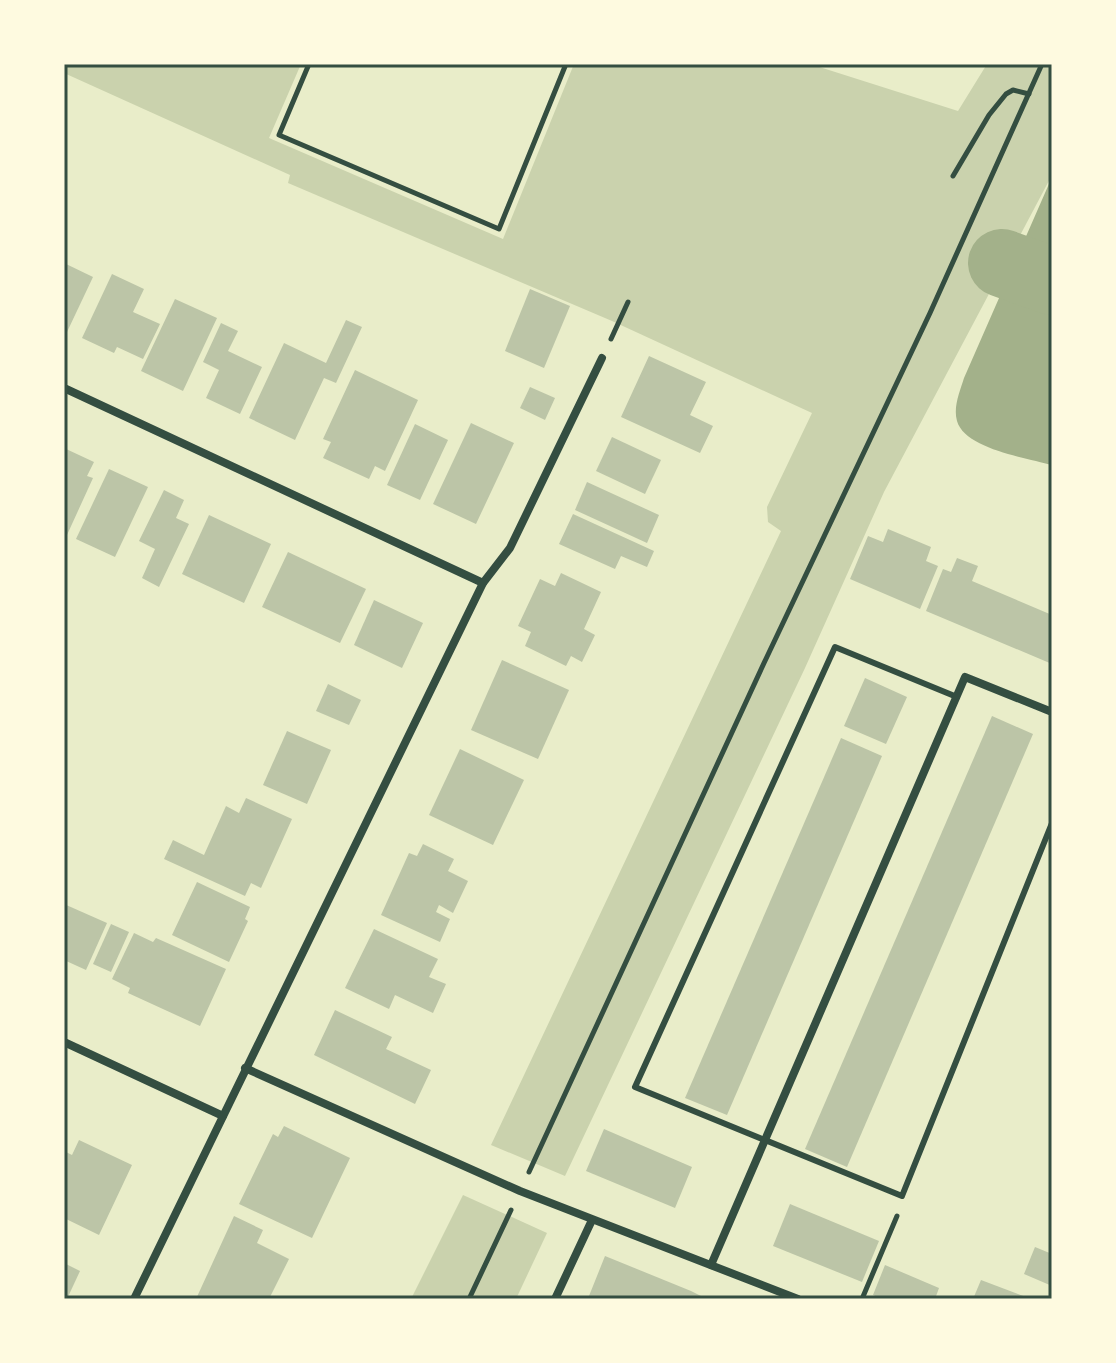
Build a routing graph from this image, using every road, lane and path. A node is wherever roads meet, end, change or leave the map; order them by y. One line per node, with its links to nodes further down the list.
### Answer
1 (309, 64): 2 (path)
2 (566, 64)
3 (1042, 64): 4 (path)
4 (1029, 94): 5 (path); 17 (path)
5 (953, 176)
6 (628, 302): 7 (path)
7 (602, 358): 9 (street)
8 (64, 388): 9 (street)
9 (483, 583): 14 (street)
10 (957, 697): 11 (street); 16 (street); 16 (lane)
11 (1052, 712)
12 (1052, 823): 18 (lane)
13 (64, 1042): 15 (street)
14 (245, 1068): 15 (street); 17 (street)
15 (223, 1116): 21 (street)
16 (765, 1140): 18 (lane); 20 (street)
17 (520, 1191): 19 (street); 22 (path)
18 (902, 1196): 25 (path)
19 (592, 1220): 20 (street); 23 (street)
20 (711, 1265): 24 (street)
21 (134, 1299)
22 (469, 1299)
23 (555, 1299)
24 (798, 1299)
25 (862, 1299)

